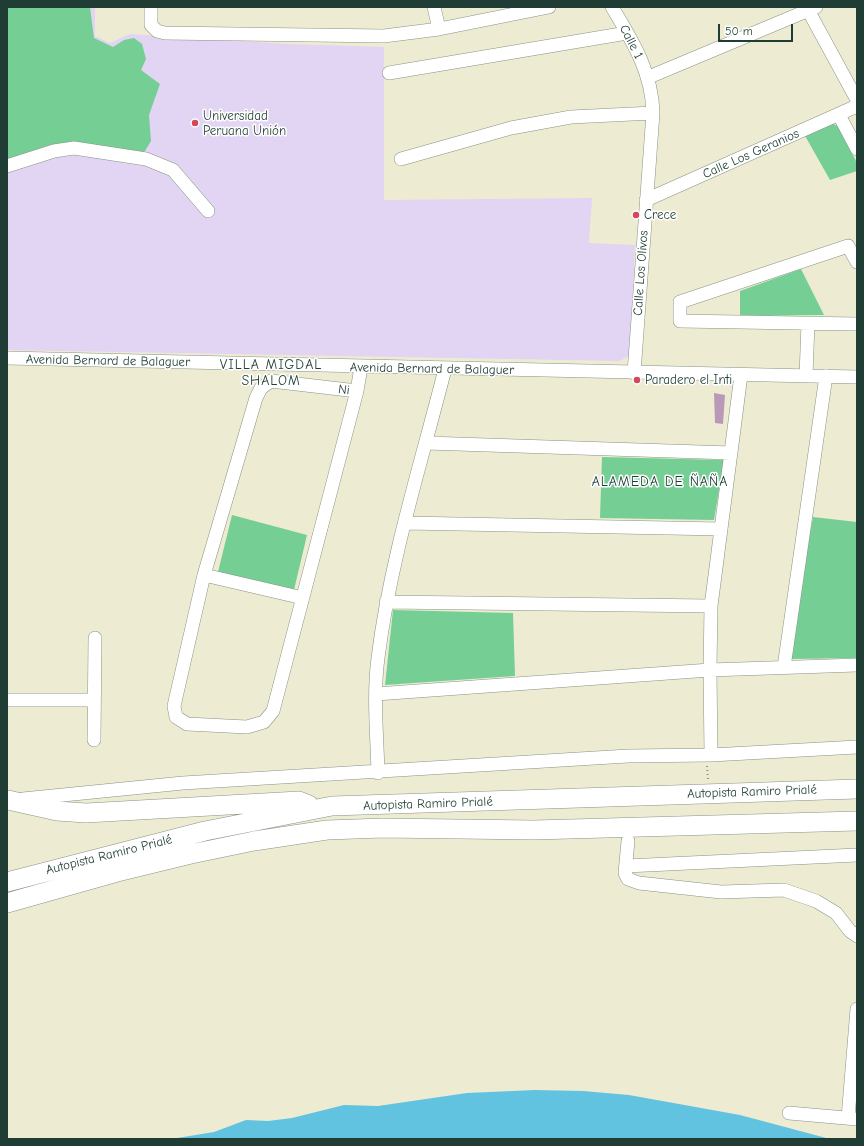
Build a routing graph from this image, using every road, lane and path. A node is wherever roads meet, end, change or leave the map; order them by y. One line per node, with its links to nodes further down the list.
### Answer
1 (151, 7): 6 (street)
2 (434, 7): 6 (street)
3 (549, 7): 6 (street)
4 (612, 7): 7 (street, Calle 1)
5 (812, 9): 9 (street); 10 (street)
6 (439, 29)
7 (627, 33): 8 (street); 9 (street, Calle 1)
8 (389, 73)
9 (649, 77): 12 (street, Calle Los Olivos)
10 (857, 100)
11 (857, 106): 13 (street, Calle Los Geranios)
12 (653, 113): 15 (street); 17 (street, Calle Los Olivos)
13 (839, 115): 14 (street); 17 (street, Calle Los Geranios)
14 (857, 149)
15 (401, 159)
16 (7, 166): 18 (street)
17 (646, 200): 25 (street, Calle Los Olivos)
18 (208, 211)
19 (857, 262): 20 (street)
20 (808, 323): 21 (street); 27 (street)
21 (857, 324)
22 (7, 358): 23 (street, Avenida Bernard de Balaguer)
23 (361, 367): 24 (street, Avenida Bernard de Balaguer); 30 (street)
24 (445, 369): 25 (street, Avenida Bernard de Balaguer); 31 (street)
25 (634, 373): 26 (street, Avenida Bernard de Balaguer)
26 (741, 375): 27 (street, Avenida Bernard de Balaguer); 32 (street)
27 (806, 376): 28 (street, Avenida Bernard de Balaguer)
28 (826, 376): 29 (street, Avenida Bernard de Balaguer); 41 (street)
29 (857, 377)
30 (357, 391): 35 (street, Ni); 36 (street)
31 (426, 444): 32 (street); 33 (street)
32 (731, 453): 34 (street)
33 (406, 523): 34 (street); 37 (street)
34 (721, 529): 38 (street)
35 (204, 575): 36 (street); 36 (street)
36 (303, 598)
37 (386, 602): 38 (street); 43 (street)
38 (711, 606): 42 (street)
39 (95, 638): 45 (street)
40 (857, 665): 41 (street)
41 (784, 667): 42 (street)
42 (710, 670): 43 (street); 48 (street)
43 (376, 694): 49 (street)
44 (7, 700): 45 (street)
45 (93, 700): 46 (street)
46 (94, 740)
47 (857, 746): 48 (street)
48 (709, 755): 49 (street); 51 (path)
49 (378, 773): 52 (street)
50 (857, 789): 51 (highway, Autopista Ramiro Prialé)
51 (709, 794): 53 (highway, Autopista Ramiro Prialé)
52 (8, 800): 53 (highway)
53 (320, 809): 58 (highway, Autopista Ramiro Prialé)
54 (857, 821): 59 (highway, Autopista Ramiro Prialé)
55 (628, 840): 57 (street)
56 (857, 855): 57 (street)
57 (626, 866): 60 (street)
58 (7, 882)
59 (7, 903)
60 (857, 936)
61 (857, 1009): 63 (street)
62 (789, 1113): 63 (street)
63 (853, 1118)

